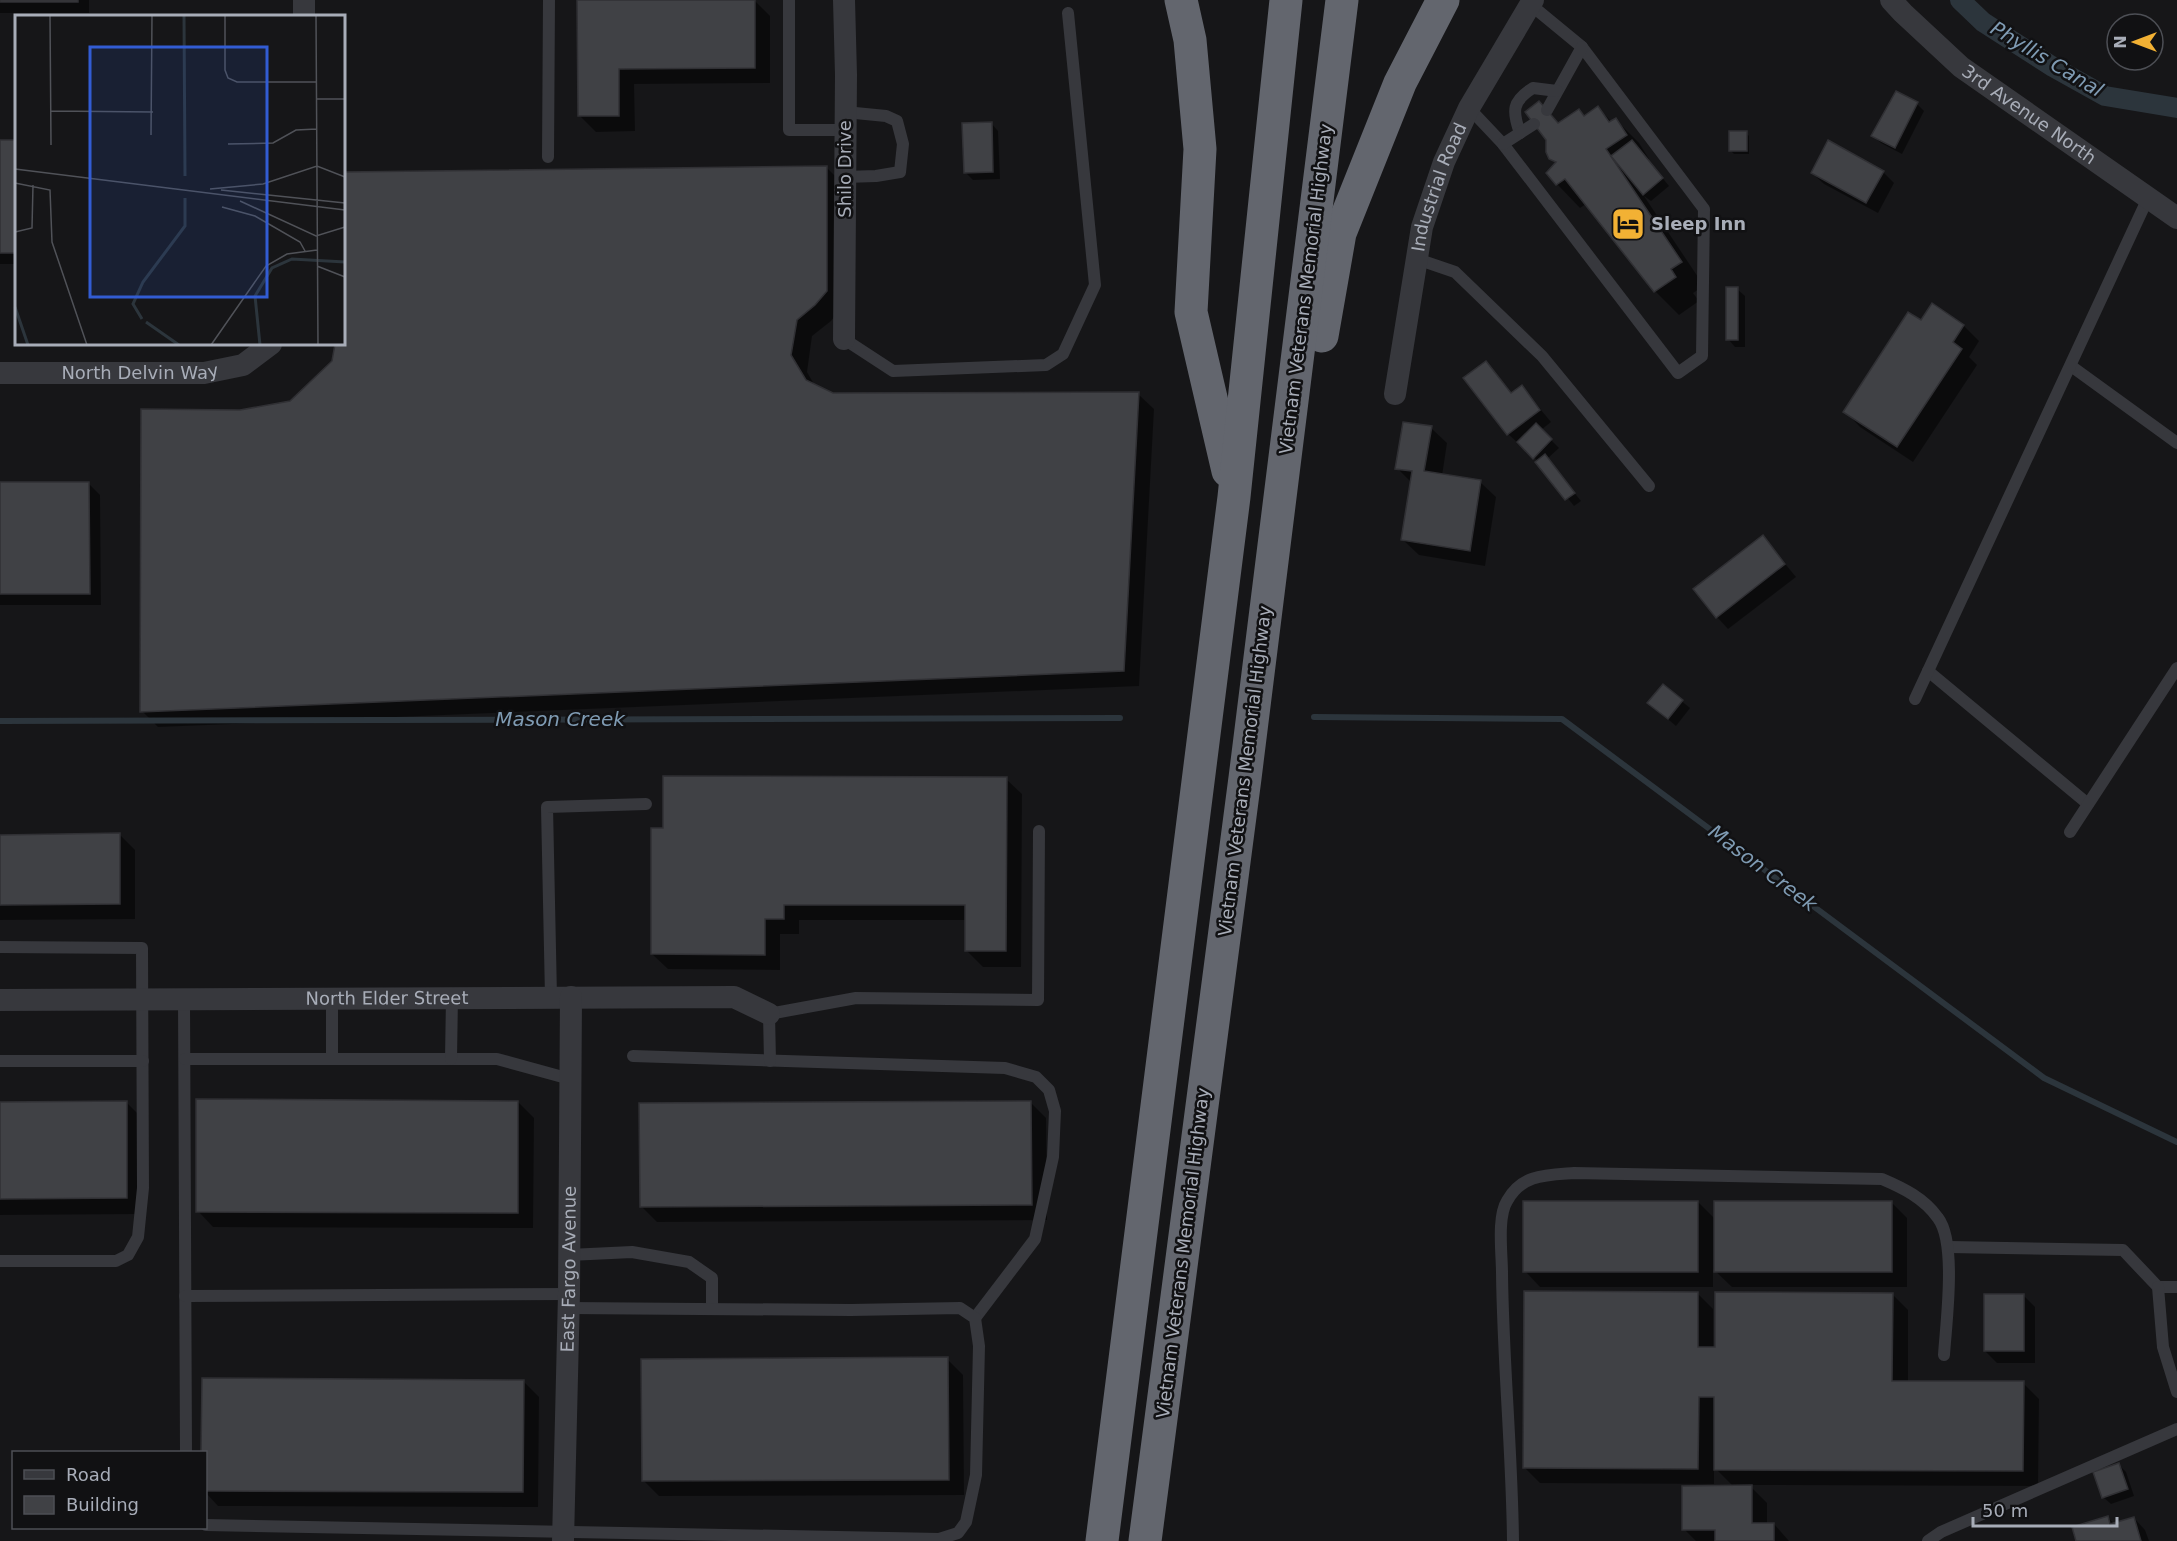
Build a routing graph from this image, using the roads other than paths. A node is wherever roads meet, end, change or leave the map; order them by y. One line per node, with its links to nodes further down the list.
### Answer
1 (549, 0): 19 (lane)
2 (789, 0): 15 (lane)
3 (844, 0): 15 (street, Shilo Drive)
4 (1181, 0): 31 (highway)
5 (1286, 0): 31 (highway)
6 (1342, 0): 35 (highway, Vietnam Veterans Memorial Highway)
7 (1443, 0): 35 (highway)
8 (1891, 0): 21 (street, 3rd Avenue North)
9 (1532, 2): 11 (lane); 13 (street, Industrial Road)
10 (1068, 13): 24 (lane)
11 (1582, 47): 12 (lane); 18 (lane)
12 (1557, 91): 14 (lane); 17 (lane)
13 (1469, 108): 18 (lane); 23 (street, Industrial Road)
14 (1547, 110)
15 (845, 121): 20 (street, Shilo Drive); 20 (lane)
16 (1534, 124): 17 (lane)
17 (1520, 133): 18 (lane)
18 (1503, 144)
19 (548, 157)
20 (845, 177): 24 (street, Shilo Drive)
21 (2148, 198): 22 (street, 3rd Avenue North); 26 (lane)
22 (2177, 218)
23 (1417, 259): 28 (street, Industrial Road); 30 (lane)
24 (844, 339)
25 (270, 345): 27 (street, North Delvin Way)
26 (2070, 366): 29 (lane); 33 (lane)
27 (0, 373)
28 (1395, 394)
29 (2177, 443)
30 (1649, 486)
31 (1234, 496): 71 (highway)
32 (2177, 668): 37 (lane)
33 (1928, 671): 34 (lane); 37 (lane)
34 (1915, 699)
35 (1245, 778): 72 (highway, Vietnam Veterans Memorial Highway)
36 (646, 804): 42 (lane)
37 (2088, 804): 39 (lane)
38 (1039, 831): 47 (lane)
39 (2070, 832)
40 (0, 947): 45 (lane)
41 (452, 997): 42 (street, North Elder Street); 43 (street, North Elder Street); 51 (lane)
42 (561, 997): 47 (street, North Elder Street); 55 (street, East Fargo Avenue)
43 (332, 998): 46 (street, North Elder Street); 50 (lane)
44 (0, 999): 45 (street, North Elder Street)
45 (142, 999): 46 (street, North Elder Street); 53 (lane)
46 (184, 999): 49 (lane)
47 (769, 1014): 54 (lane)
48 (633, 1056): 54 (lane)
49 (185, 1059): 50 (lane); 61 (lane)
50 (332, 1059): 51 (lane)
51 (451, 1059): 55 (lane)
52 (0, 1061): 53 (lane)
53 (143, 1061): 58 (lane)
54 (770, 1061): 64 (lane)
55 (570, 1078): 57 (street, East Fargo Avenue)
56 (1949, 1247): 59 (lane); 65 (lane); 73 (lane)
57 (569, 1255): 62 (street, East Fargo Avenue); 63 (lane)
58 (0, 1261)
59 (2158, 1287): 60 (lane); 66 (lane)
60 (2177, 1287)
61 (185, 1296): 62 (lane); 68 (lane)
62 (569, 1301): 63 (lane); 70 (street, East Fargo Avenue)
63 (712, 1309): 64 (lane)
64 (975, 1318): 70 (lane)
65 (1944, 1355)
66 (2177, 1392)
67 (2177, 1429): 74 (lane)
68 (186, 1451)
69 (207, 1525): 70 (lane)
70 (563, 1536)
71 (1102, 1541)
72 (1145, 1541)
73 (1513, 1541)
74 (1928, 1541)

